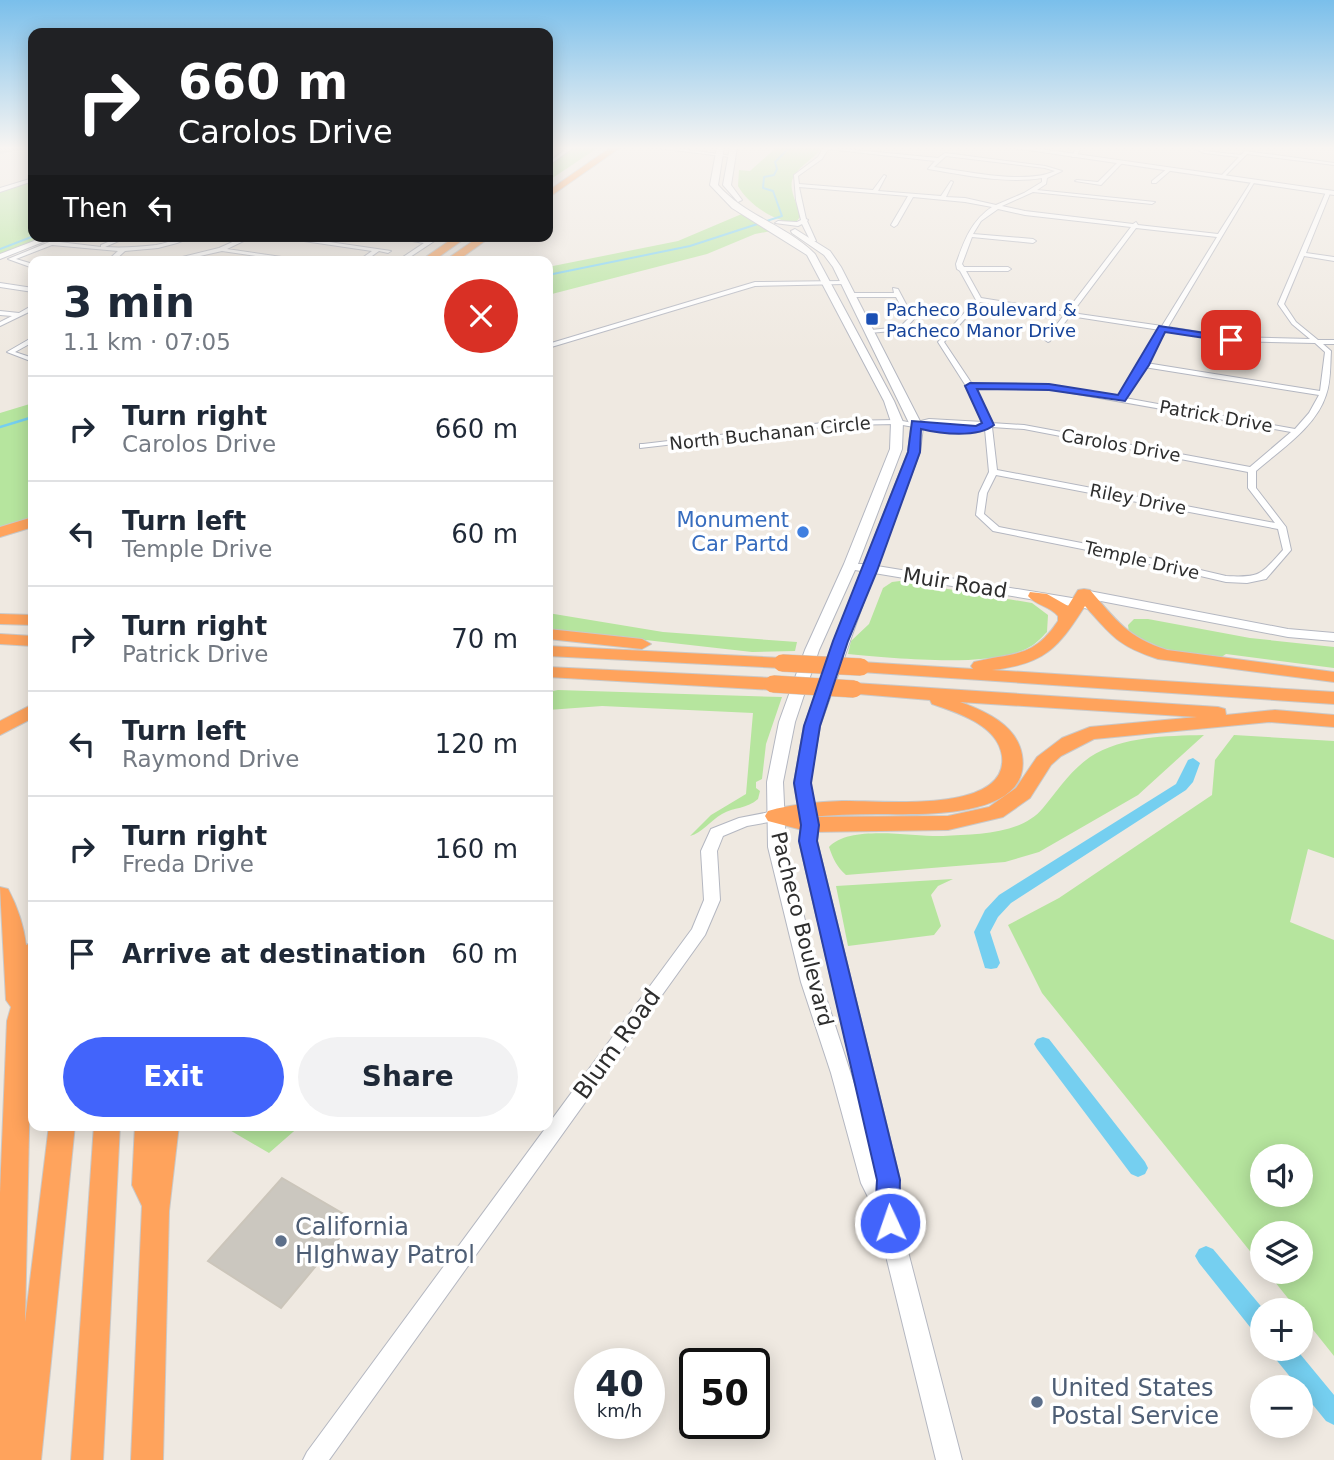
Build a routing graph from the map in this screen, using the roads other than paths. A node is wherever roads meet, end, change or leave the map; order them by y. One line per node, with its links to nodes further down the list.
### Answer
1 (755, 215): 9 (main road)
2 (804, 215): 8 (street)
3 (900, 215): 11 (street)
4 (985, 215): 12 (street)
5 (1049, 215): 10 (street)
6 (1232, 215): 13 (street)
7 (1320, 215): 32 (street)
8 (805, 220): 9 (street); 14 (street)
9 (774, 224): 14 (main road); 47 (main road)
10 (1136, 224): 13 (street); 54 (street)
11 (894, 225)
12 (970, 235): 15 (street); 44 (street)
13 (1219, 236): 57 (street)
14 (813, 241): 46 (main road)
15 (1033, 241)
16 (46, 242): 41 (street)
17 (48, 242): 43 (street)
18 (64, 242): 27 (street)
19 (112, 242): 27 (street)
20 (165, 242): 28 (street)
21 (237, 242): 29 (street)
22 (318, 242): 30 (street)
23 (430, 242): 37 (street)
24 (454, 242): 38 (highway)
25 (479, 242): 39 (highway)
26 (482, 242): 40 (highway)
27 (98, 248): 28 (street)
28 (124, 249): 33 (street)
29 (221, 249): 34 (street); 35 (street)
30 (377, 250): 31 (street); 36 (street)
31 (388, 251)
32 (1301, 254): 42 (street); 61 (street)
33 (116, 256)
34 (191, 256)
35 (271, 256)
36 (368, 256)
37 (408, 256)
38 (433, 256)
39 (457, 256)
40 (467, 256)
41 (0, 257)
42 (1334, 259)
43 (28, 264)
44 (960, 269): 45 (street); 51 (street)
45 (1008, 269)
46 (843, 283): 47 (street); 50 (main road)
47 (825, 284): 63 (street); 69 (main road)
48 (0, 287): 49 (street)
49 (28, 290)
50 (851, 295): 58 (main road); 58 (street)
51 (979, 300): 54 (street); 66 (street, Temple Drive)
52 (28, 310): 55 (street)
53 (0, 313): 55 (street)
54 (1069, 313): 57 (street); 59 (street)
55 (20, 315): 56 (street)
56 (0, 324)
57 (1162, 328): 61 (street); 65 (street)
58 (871, 332): 70 (main road)
59 (1048, 340)
60 (28, 342): 64 (street)
61 (1317, 342): 62 (street); 67 (street)
62 (1334, 342)
63 (553, 345)
64 (28, 358)
65 (1144, 365): 67 (street); 68 (street)
66 (970, 386): 68 (street, Patrick Drive); 71 (street, Temple Drive)
67 (1323, 394): 72 (street)
68 (1121, 399): 72 (street, Patrick Drive)
69 (897, 422): 70 (street, Carolos Drive); 73 (street, North Buchanan Circle); 81 (main road, Pacheco Boulevard)
70 (916, 424): 71 (street, Carolos Drive); 82 (main road, Pacheco Boulevard)
71 (989, 425): 74 (street, Carolos Drive); 75 (street, Temple Drive)
72 (1296, 431): 74 (street)
73 (643, 446)
74 (1252, 470): 77 (street)
75 (993, 472): 77 (street, Riley Drive); 77 (street, Temple Drive)
76 (28, 524): 78 (highway)
77 (1282, 527)
78 (0, 532)
79 (28, 535): 80 (highway)
80 (0, 541)
81 (851, 564): 82 (main road, Muir Road); 107 (main road, Pacheco Boulevard)
82 (872, 566): 83 (main road, Muir Road); 84 (main road, Muir Road); 108 (main road, Pacheco Boulevard)
83 (1036, 596): 84 (main road, Muir Road); 87 (highway)
84 (1086, 601): 87 (highway); 89 (street, Muir Road); 92 (street, Muir Road); 98 (highway)
85 (4, 618): 86 (highway)
86 (28, 620)
87 (1067, 623): 96 (highway)
88 (553, 635): 94 (highway)
89 (1334, 637)
90 (28, 641): 91 (highway)
91 (0, 642)
92 (1334, 643)
93 (553, 652): 94 (highway)
94 (743, 661): 96 (highway, bridge)
95 (553, 672): 97 (highway)
96 (937, 672): 102 (highway)
97 (633, 677): 99 (highway); 100 (highway, bridge)
98 (1334, 677)
99 (553, 682)
100 (855, 689): 101 (highway)
101 (920, 693): 104 (highway); 108 (highway)
102 (1334, 698)
103 (28, 713): 106 (highway)
104 (1275, 716): 105 (highway); 108 (highway)
105 (1334, 721)
106 (0, 729)
107 (775, 816): 108 (highway); 116 (main road, Pacheco Boulevard); 122 (street, Blum Road)
108 (808, 817): 116 (main road, Pacheco Boulevard)
109 (0, 895): 111 (highway)
110 (28, 989): 111 (highway)
111 (19, 1021): 118 (highway)
112 (61, 1131): 119 (highway)
113 (107, 1131): 120 (highway)
114 (148, 1131): 117 (highway)
115 (165, 1131): 117 (highway)
116 (886, 1209): 123 (main road, Pacheco Boulevard)
117 (155, 1211): 121 (highway)
118 (6, 1460)
119 (25, 1460)
120 (86, 1460)
121 (147, 1460)
122 (315, 1460)
123 (949, 1460)

